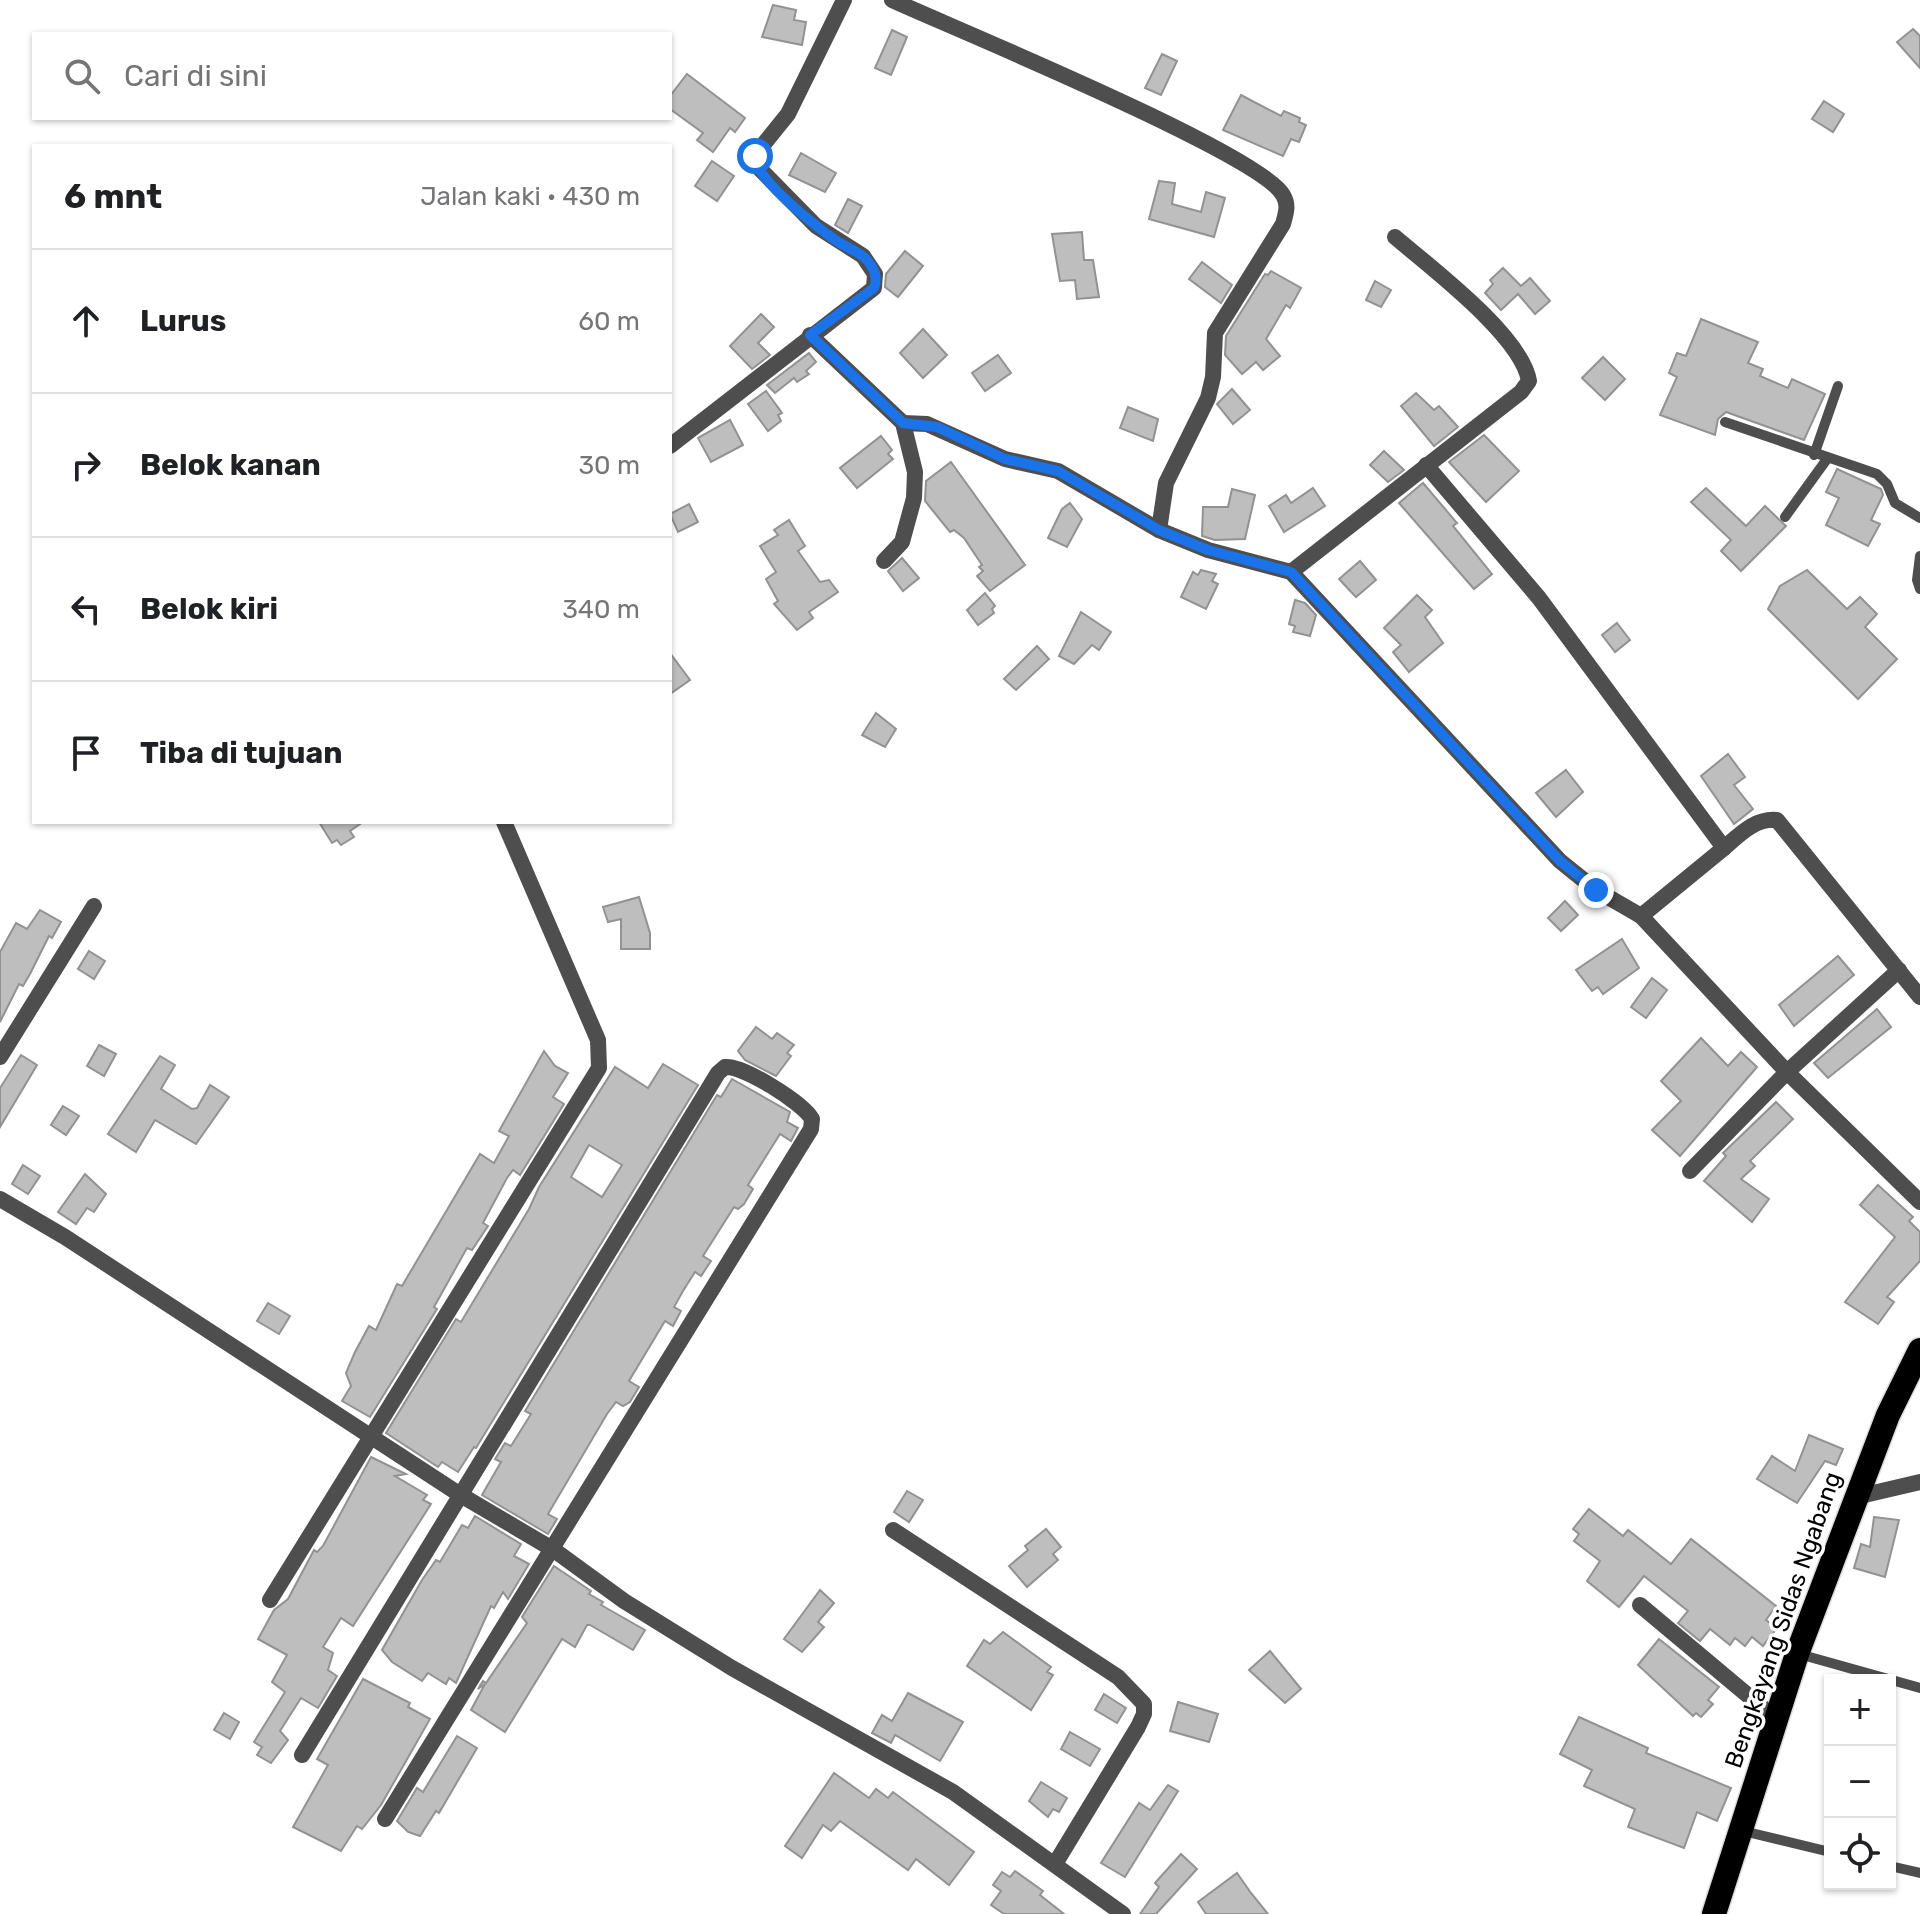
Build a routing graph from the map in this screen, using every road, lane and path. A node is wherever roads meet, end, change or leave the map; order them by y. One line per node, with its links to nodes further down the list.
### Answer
1 (844, 0): 4 (street)
2 (892, 0): 14 (street)
3 (1395, 237): 11 (street)
4 (810, 335): 7 (street); 8 (street)
5 (1838, 386): 9 (lane)
6 (1725, 422): 9 (lane)
7 (903, 423): 14 (street); 16 (street)
8 (672, 444)
9 (1814, 455): 10 (lane)
10 (1827, 459): 12 (lane); 13 (lane)
11 (1426, 465): 17 (street); 20 (street)
12 (1785, 517)
13 (1920, 518)
14 (1159, 530): 17 (street)
15 (1920, 556): 18 (lane)
16 (884, 561)
17 (1291, 572): 22 (street)
18 (1920, 589)
19 (505, 824): 31 (street)
20 (1724, 848): 22 (street); 23 (street)
21 (94, 906): 25 (street)
22 (1641, 916): 26 (street)
23 (1899, 970): 24 (street); 26 (street)
24 (1920, 997)
25 (0, 1057)
26 (1787, 1072): 27 (street); 29 (street)
27 (1690, 1171)
28 (0, 1199): 31 (street)
29 (1920, 1202)
30 (1920, 1350): 34 (highway, Bengkayang Sidas Ngabang)
31 (371, 1435): 33 (street); 37 (street)
32 (1920, 1482): 34 (street)
33 (459, 1494): 36 (street); 36 (street); 42 (street)
34 (1856, 1497): 39 (highway, Bengkayang Sidas Ngabang)
35 (893, 1530): 46 (street)
36 (554, 1550): 43 (street); 46 (street)
37 (270, 1600)
38 (1640, 1605): 41 (street)
39 (1797, 1654): 40 (lane); 41 (highway, Bengkayang Sidas Ngabang)
40 (1920, 1688)
41 (1775, 1718): 44 (highway, Bengkayang Sidas Ngabang)
42 (302, 1755)
43 (385, 1819)
44 (1741, 1830): 45 (lane); 50 (highway, Bengkayang Sidas Ngabang)
45 (1824, 1851)
46 (1055, 1864): 49 (street)
47 (1896, 1867): 48 (lane)
48 (1920, 1873)
49 (1123, 1914)
50 (1714, 1914)

